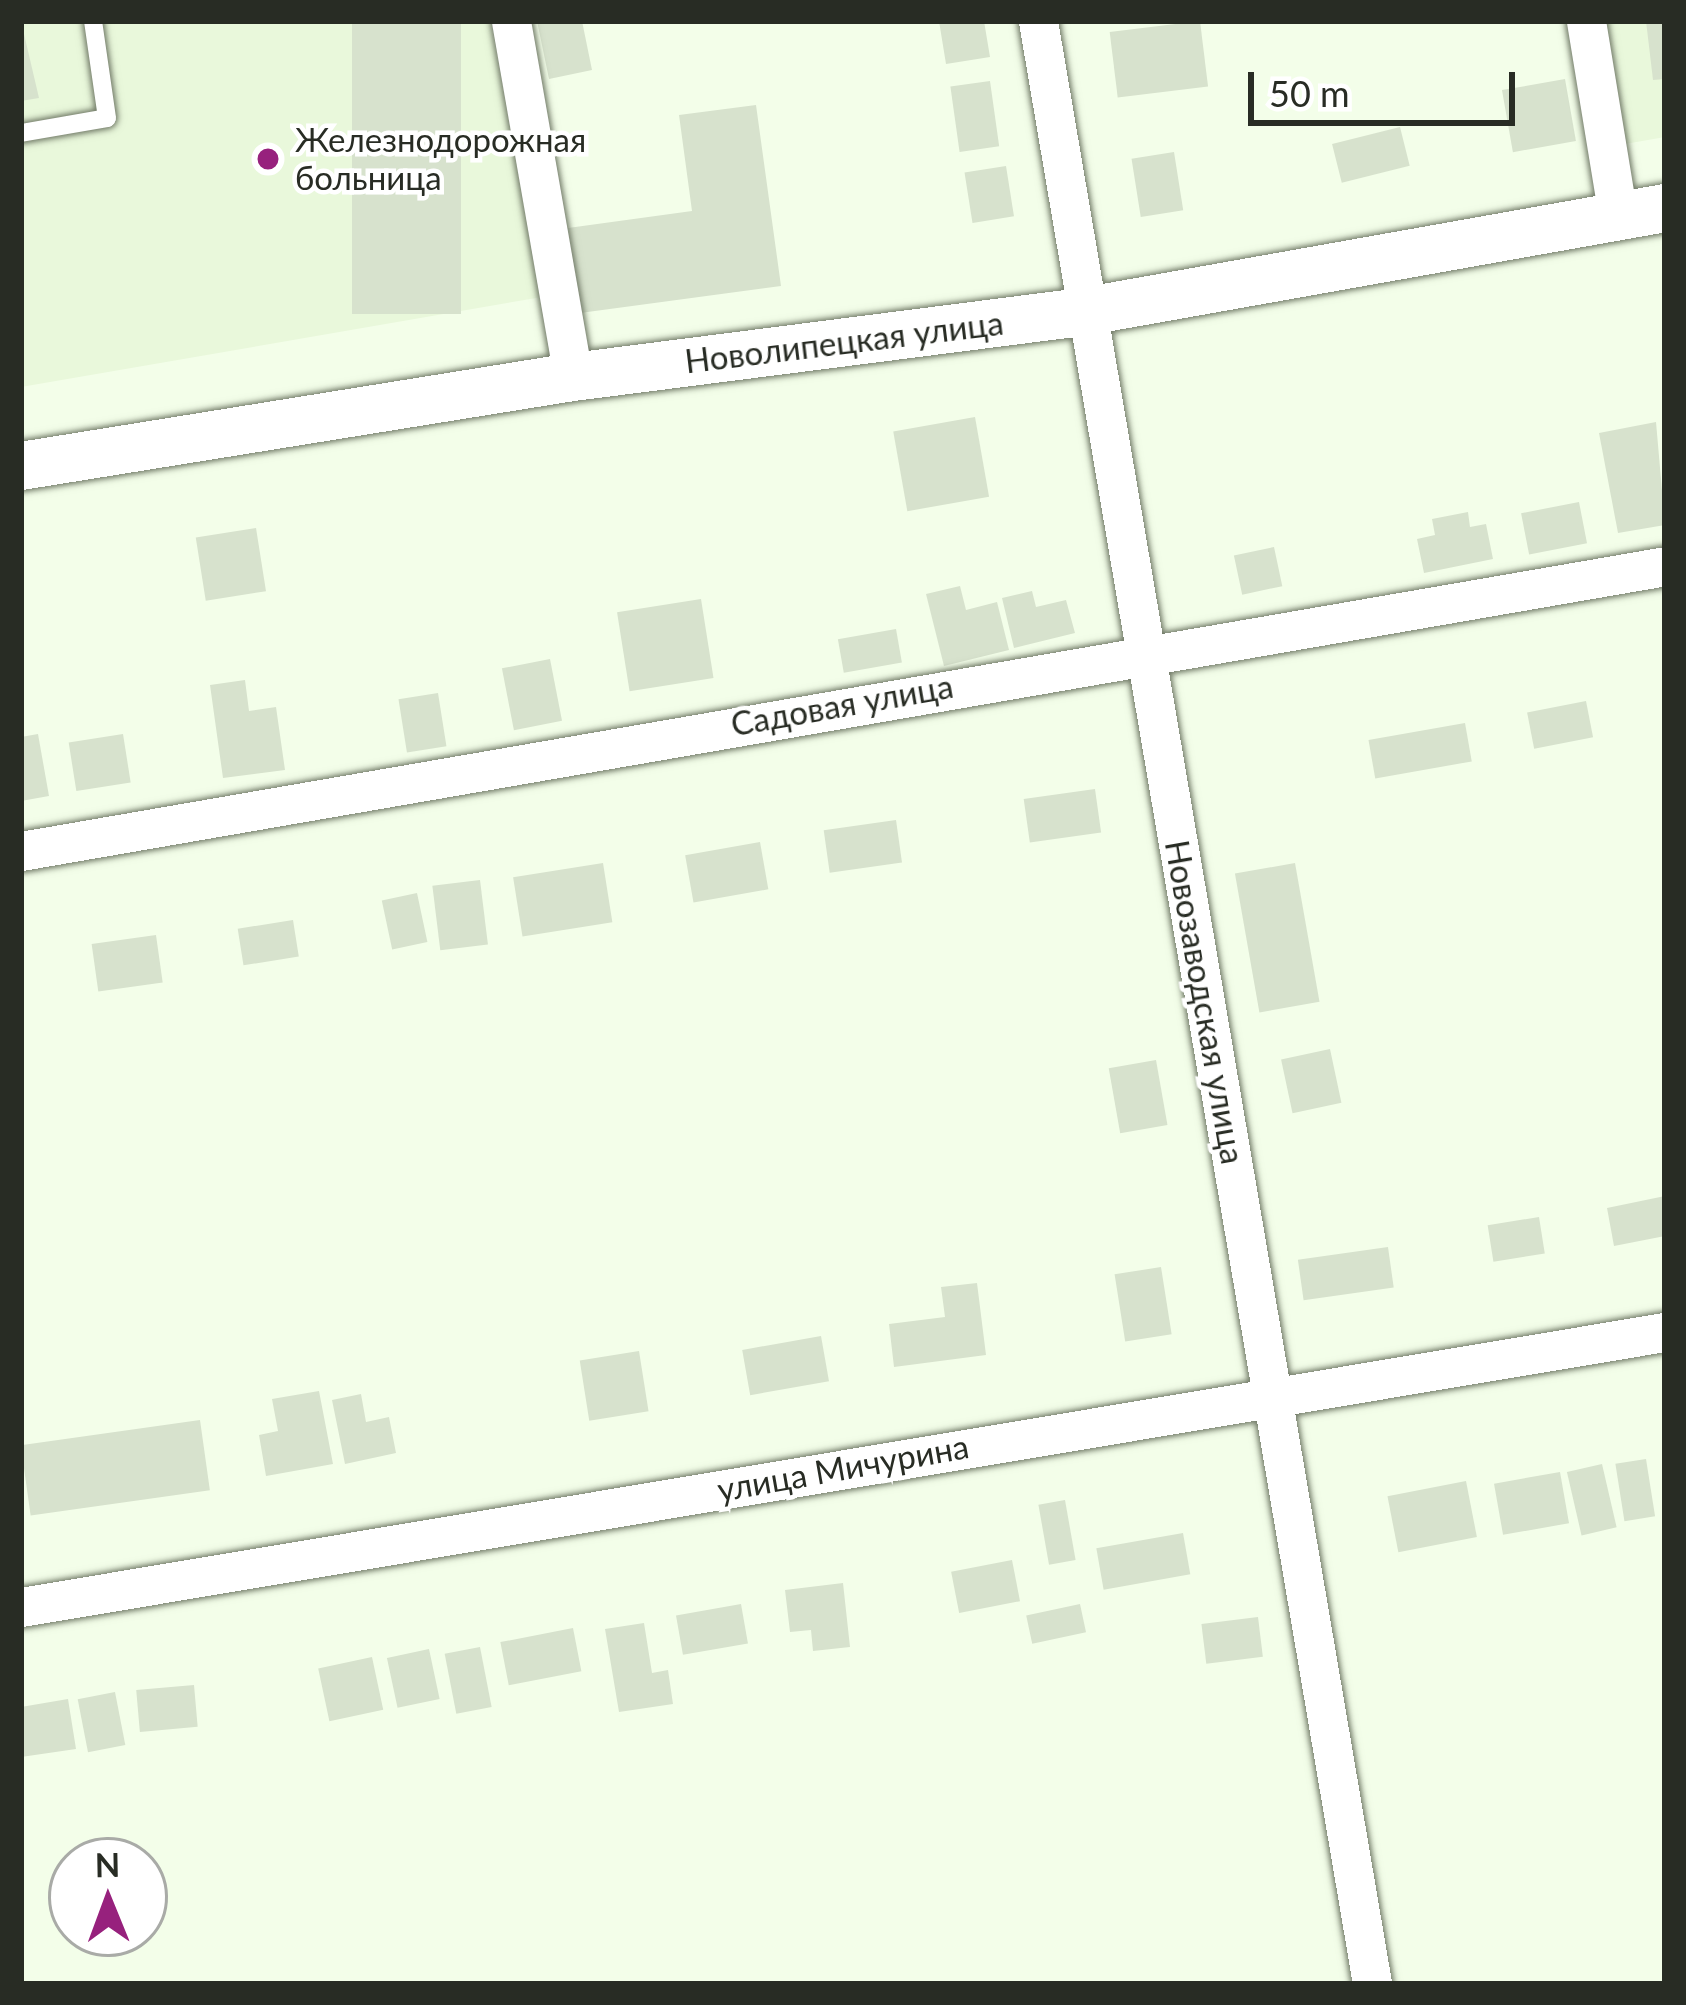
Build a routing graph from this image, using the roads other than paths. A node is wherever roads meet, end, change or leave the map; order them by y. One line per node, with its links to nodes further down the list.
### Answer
1 (94, 21): 5 (lane)
2 (512, 21): 9 (street)
3 (1038, 21): 8 (street, Новозаводская улица)
4 (1586, 21): 7 (street)
5 (21, 133)
6 (1665, 208): 7 (street, Новолипецкая улица)
7 (1618, 216): 8 (street, Новолипецкая улица)
8 (1082, 312): 9 (street, Новолипецкая улица); 12 (street, Новозаводская улица)
9 (572, 377): 10 (street, Новолипецкая улица)
10 (21, 466)
11 (1665, 566): 12 (street, Садовая улица)
12 (1142, 652): 13 (street, Садовая улица); 15 (street, Новозаводская улица)
13 (21, 851)
14 (1665, 1332): 15 (street, улица Мичурина)
15 (1275, 1395): 16 (street, улица Мичурина); 17 (street, Новозаводская улица)
16 (21, 1607)
17 (1372, 1984)

